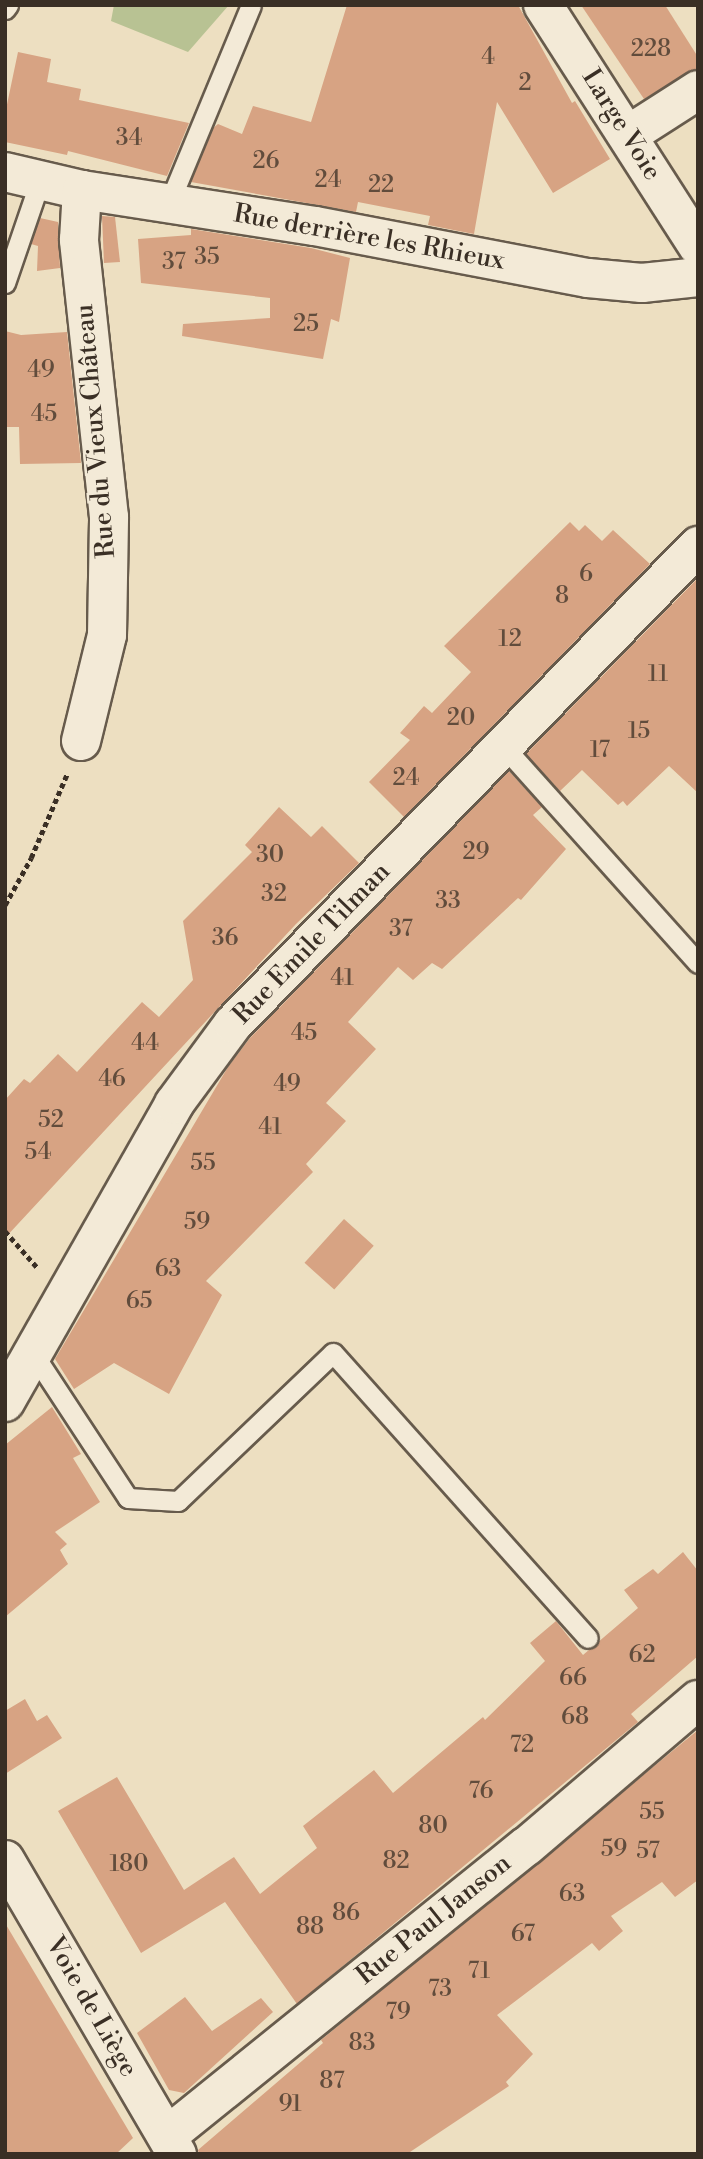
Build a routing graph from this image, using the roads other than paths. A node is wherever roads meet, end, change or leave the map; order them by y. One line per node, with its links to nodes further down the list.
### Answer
1 (251, 5): 7 (lane)
2 (543, 5): 4 (street, Large Voie)
3 (698, 90): 4 (street)
4 (628, 135): 8 (street, Large Voie)
5 (23, 177): 6 (street, Rue derrière les Rhieux); 10 (lane, Rue derrière les Rhieux)
6 (82, 190): 7 (street, Rue derrière les Rhieux); 12 (street, Rue du Vieux Château)
7 (169, 203): 9 (street, Rue derrière les Rhieux)
8 (698, 246)
9 (698, 277)
10 (5, 283)
11 (698, 546): 13 (street, Rue Emile Tilman)
12 (81, 741)
13 (504, 747): 14 (lane); 15 (street, Rue Emile Tilman)
14 (698, 963)
15 (34, 1355): 16 (street, Rue Emile Tilman); 17 (lane)
16 (5, 1402)
17 (588, 1639)
18 (698, 1700): 20 (street, Rue Paul Janson)
19 (5, 1860): 20 (street, Voie de Liège)
20 (172, 2145)

